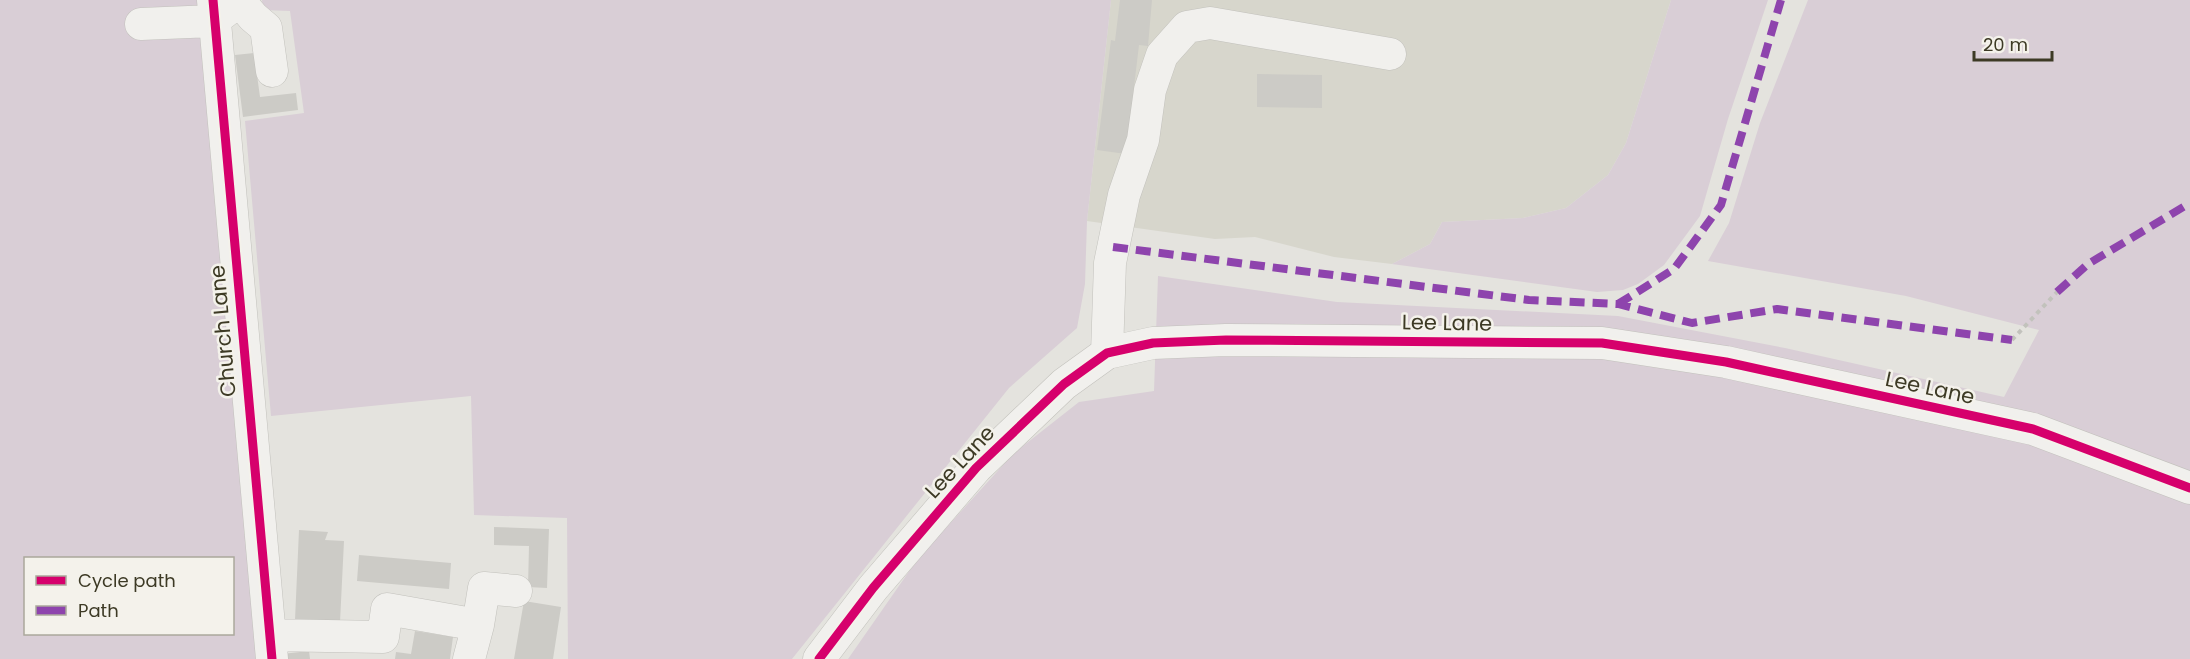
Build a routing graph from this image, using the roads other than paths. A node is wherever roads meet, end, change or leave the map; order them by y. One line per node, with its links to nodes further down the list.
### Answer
1 (240, 0): 2 (street); 5 (street)
2 (213, 10): 3 (street); 10 (street, Church Lane)
3 (141, 24)
4 (1390, 54): 6 (street)
5 (272, 71)
6 (1107, 353): 7 (street, Lee Lane); 13 (street, Lee Lane)
7 (2190, 488)
8 (516, 591): 9 (street)
9 (478, 625): 11 (street); 12 (street)
10 (271, 647): 11 (street)
11 (354, 647)
12 (469, 659)
13 (819, 659)

